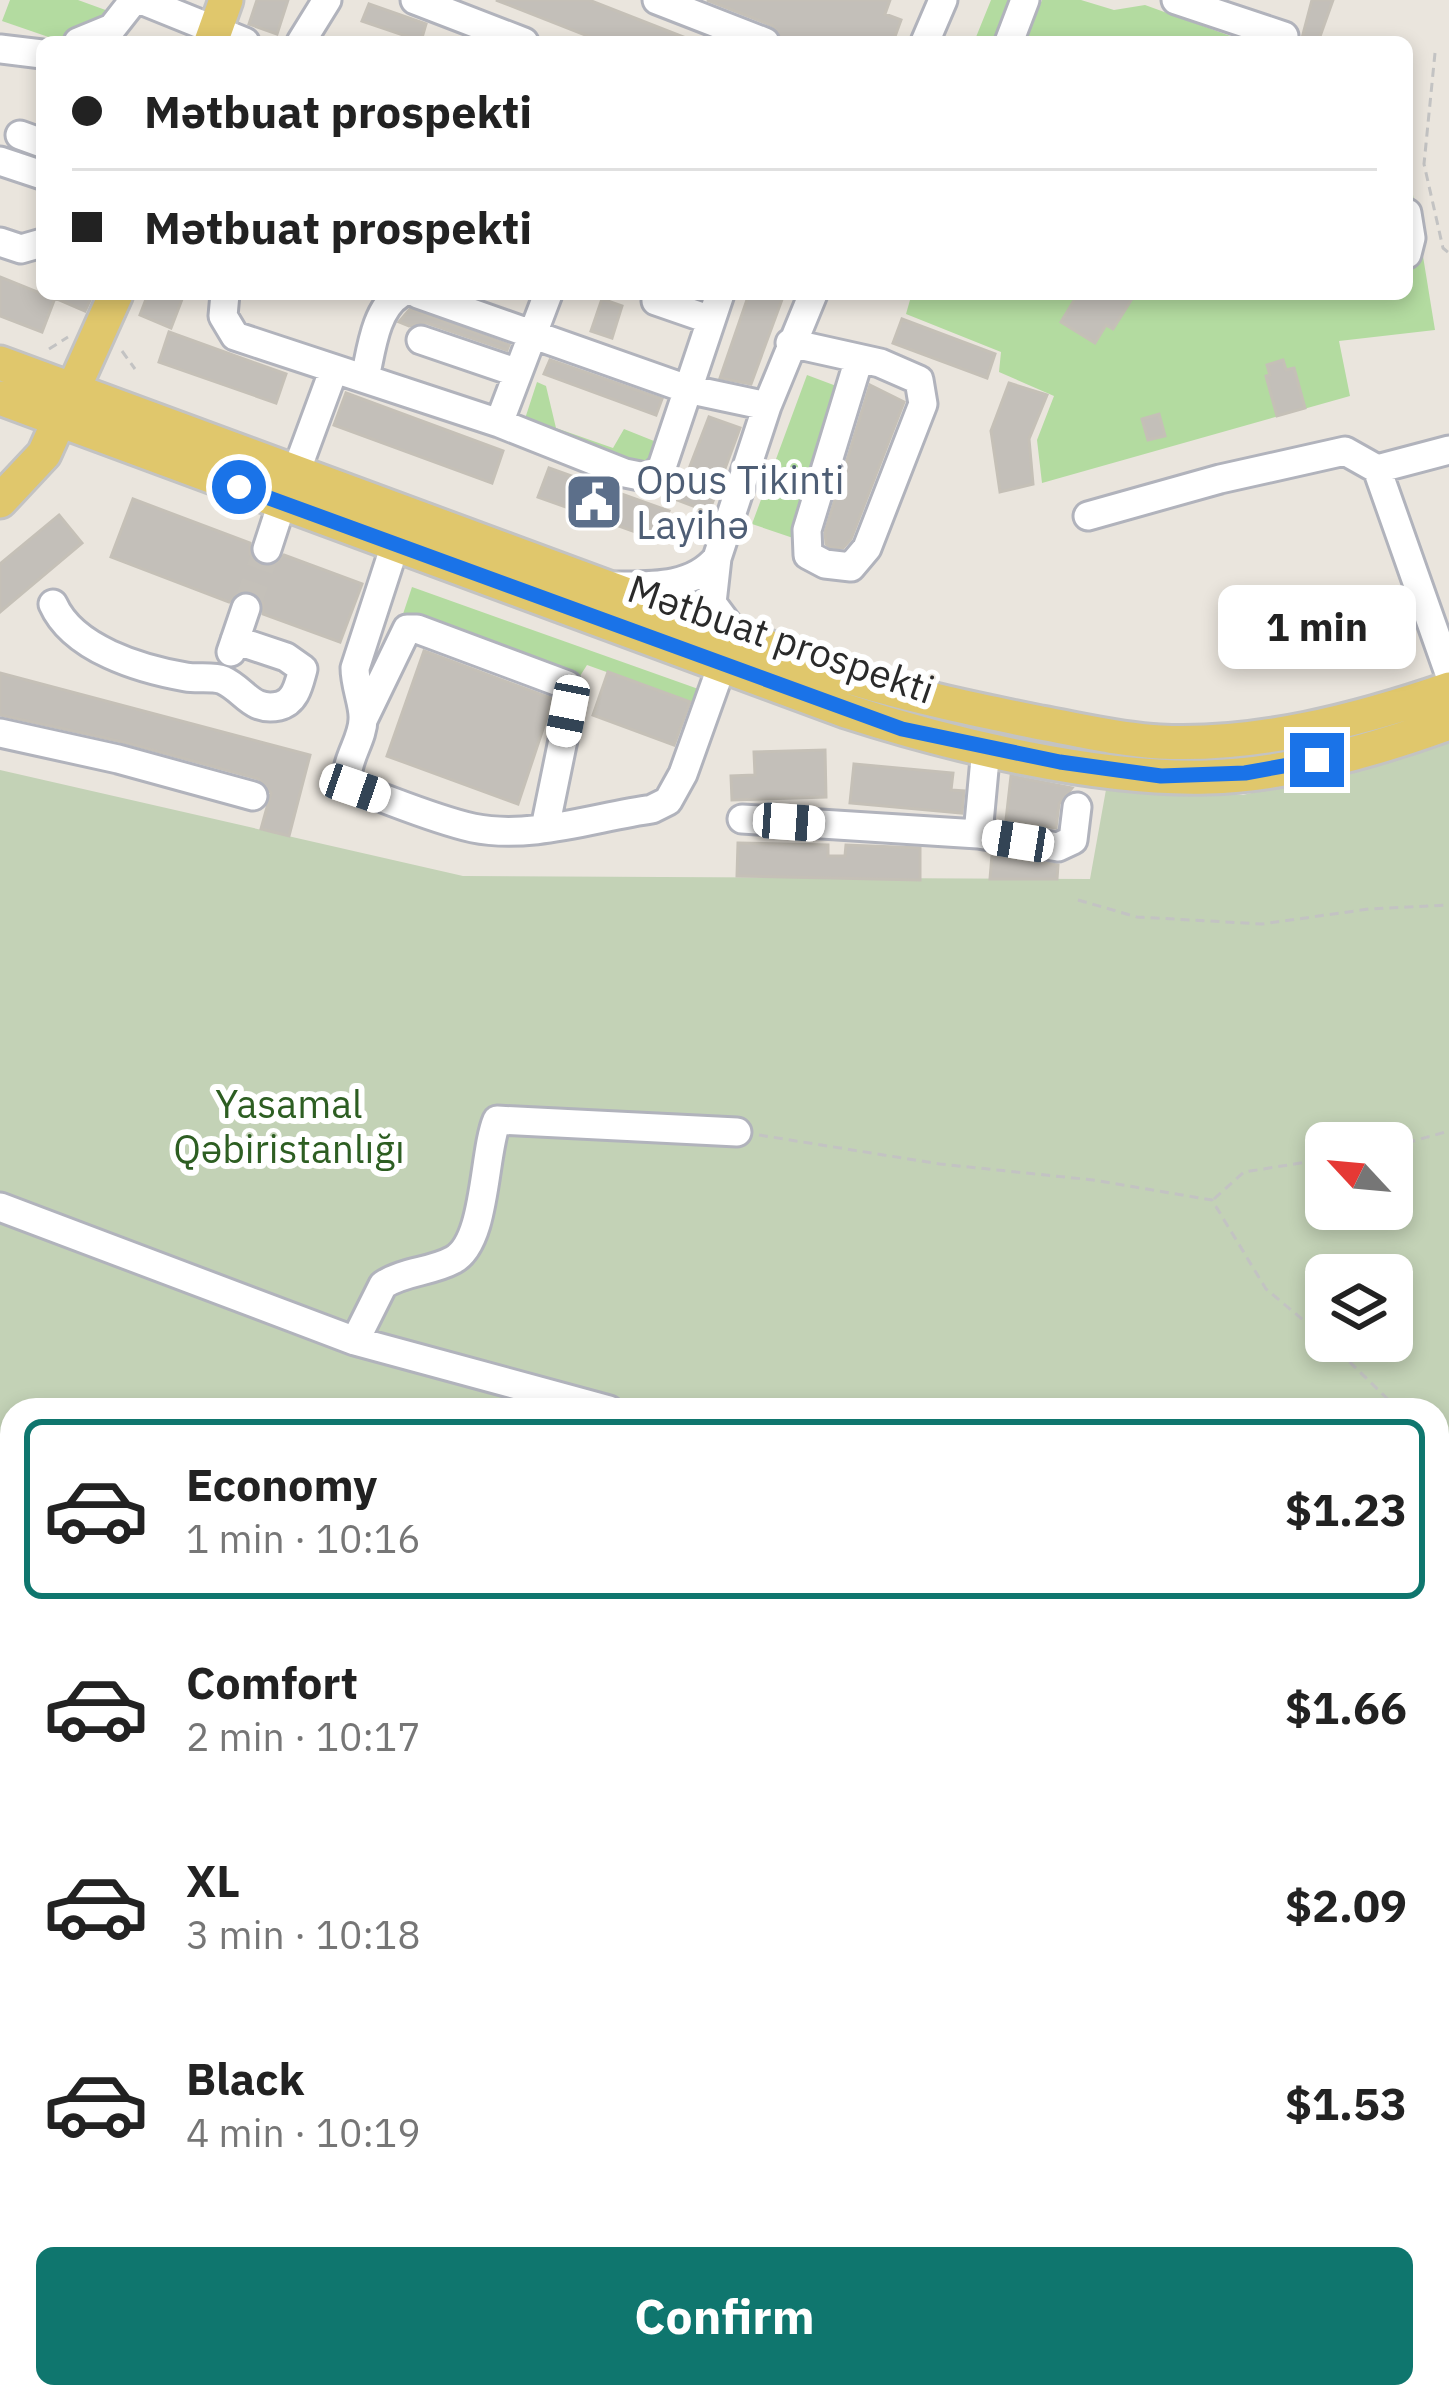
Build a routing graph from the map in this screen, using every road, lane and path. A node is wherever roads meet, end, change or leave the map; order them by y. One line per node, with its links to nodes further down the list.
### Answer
1 (137, 0): 9 (street); 10 (street)
2 (327, 0): 11 (street)
3 (657, 0): 8 (street)
4 (943, 0): 14 (street)
5 (1024, 0): 15 (street)
6 (1176, 0): 16 (street)
7 (426, 2): 12 (street)
8 (698, 19): 13 (street)
9 (224, 28)
10 (93, 36)
11 (305, 36)
12 (509, 36)
13 (748, 36)
14 (928, 36)
15 (1011, 36)
16 (1281, 36)
17 (0, 50): 19 (street)
18 (1435, 53): 24 (path)
19 (36, 54)
20 (0, 160): 21 (street)
21 (36, 173)
22 (0, 242): 23 (street)
23 (36, 245)
24 (1449, 253)
25 (115, 300): 34 (main road)
26 (224, 300): 40 (street)
27 (390, 300): 42 (street)
28 (436, 300): 33 (street)
29 (546, 300): 33 (street)
30 (810, 300): 36 (street)
31 (656, 301): 32 (street)
32 (716, 307): 43 (street)
33 (534, 333): 41 (street); 43 (street)
34 (106, 336): 39 (path); 46 (main road)
35 (421, 340): 41 (street)
36 (790, 343): 37 (street); 45 (street)
37 (859, 359): 37 (street)
38 (0, 364): 44 (main road)
39 (135, 369)
40 (334, 369): 42 (street); 50 (street)
41 (518, 373): 47 (street)
42 (365, 379): 47 (street)
43 (687, 388): 45 (street); 47 (street)
44 (21, 394): 46 (main road)
45 (767, 406): 55 (street)
46 (61, 418): 50 (main road, Mətbuat prospekti); 50 (main road, Mətbuat prospekti); 51 (main road)
47 (499, 424)
48 (1449, 450): 49 (street)
49 (1377, 469): 52 (street); 61 (street)
50 (289, 488): 53 (main road, Mətbuat prospekti); 54 (street); 56 (main road, Mətbuat prospekti)
51 (0, 501)
52 (1088, 516)
53 (395, 544): 60 (main road, Mətbuat prospekti); 64 (street)
54 (267, 549)
55 (717, 558): 56 (street); 60 (street)
56 (601, 586): 60 (main road, Mətbuat prospekti)
57 (53, 604): 62 (street)
58 (246, 608): 59 (street)
59 (235, 640): 62 (street); 62 (street)
60 (729, 650): 63 (main road, Mətbuat prospekti); 67 (main road, Mətbuat prospekti); 71 (street)
61 (1449, 673)
62 (222, 679)
63 (1449, 689)
64 (364, 718): 71 (street); 71 (street)
65 (1449, 723): 67 (main road, Mətbuat prospekti)
66 (0, 733): 68 (street)
67 (986, 748): 72 (street)
68 (253, 796)
69 (1077, 807): 72 (street)
70 (742, 819): 72 (street)
71 (544, 828)
72 (978, 834)
73 (1078, 900): 74 (path)
74 (1449, 905)
75 (1449, 1131): 77 (path)
76 (737, 1132): 79 (path); 82 (street)
77 (1413, 1141)
78 (1305, 1162): 79 (path)
79 (1212, 1200): 81 (path)
80 (0, 1208): 82 (street)
81 (1305, 1322)
82 (355, 1341): 84 (street)
83 (1350, 1362): 85 (path)
84 (565, 1398)
85 (1387, 1398)

